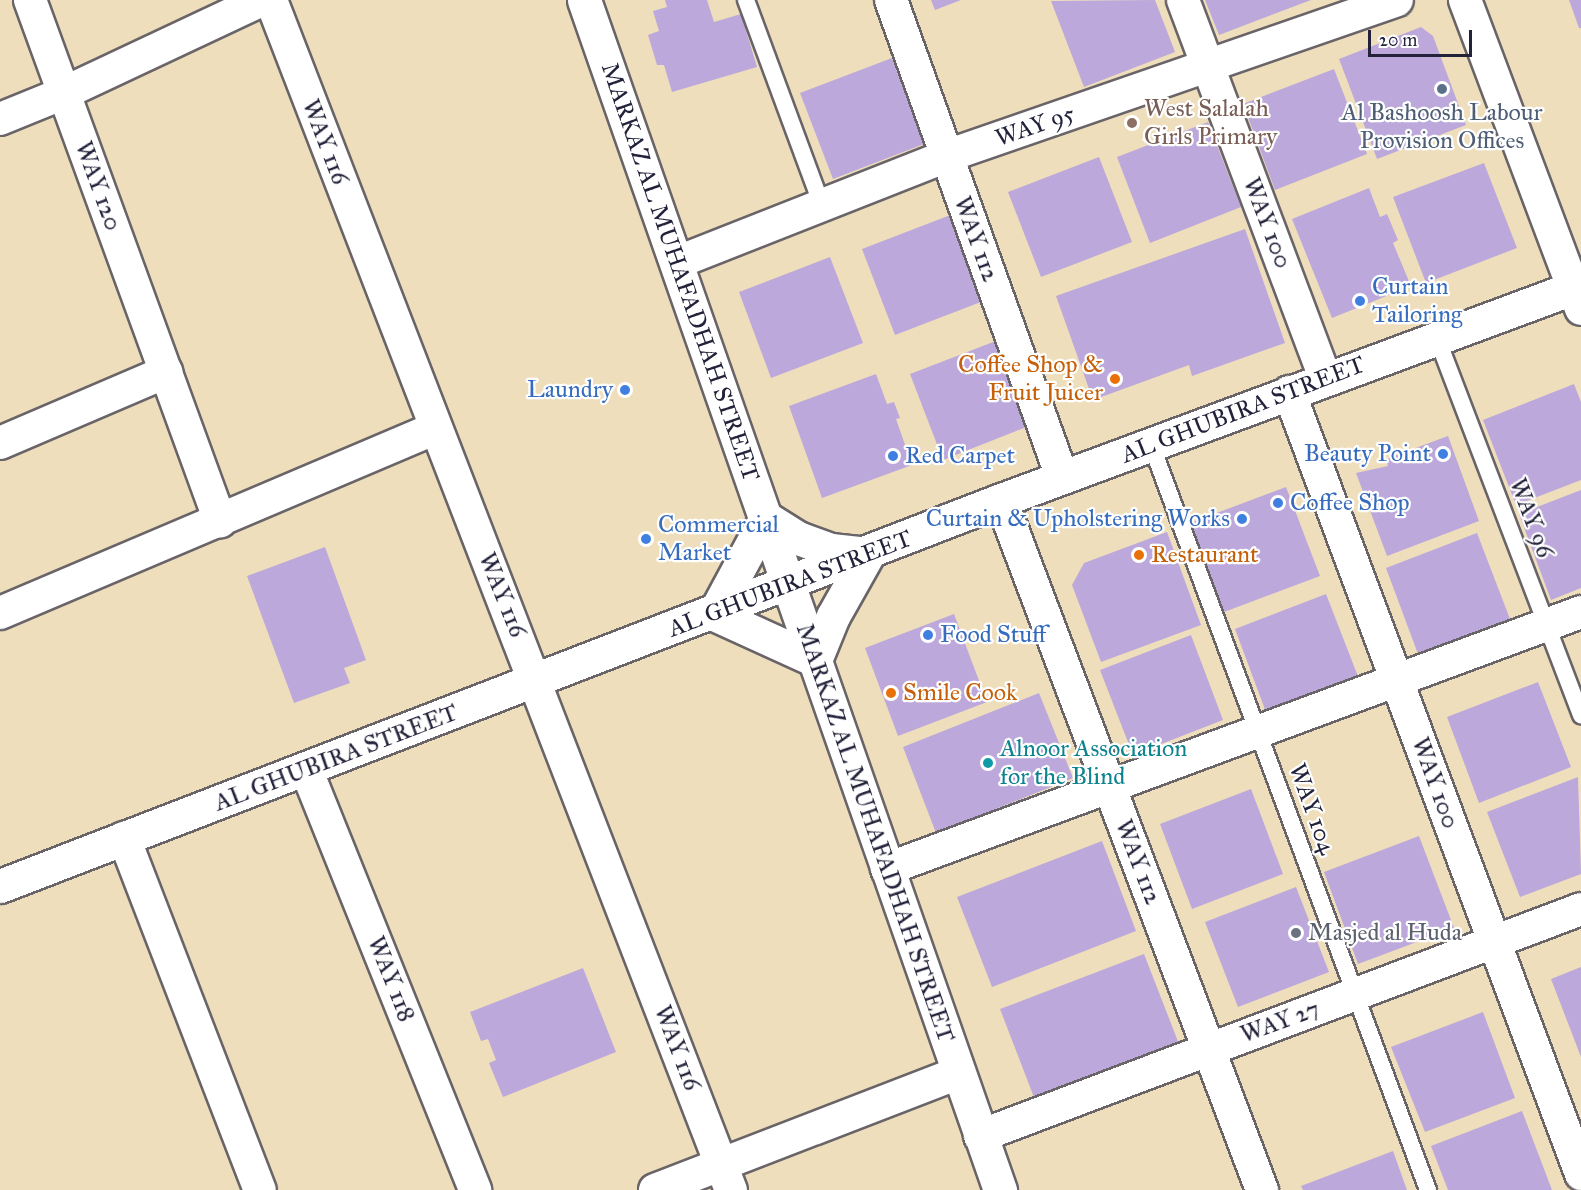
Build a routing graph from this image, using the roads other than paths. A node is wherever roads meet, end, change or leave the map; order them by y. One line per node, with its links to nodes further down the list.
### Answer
1 (30, 0): 11 (street, WAY 120)
2 (262, 0): 11 (street)
3 (271, 0): 21 (street, WAY 116)
4 (584, 0): 15 (street, MARKAZ AL MUHAFADHAH STREET)
5 (746, 0): 14 (lane)
6 (891, 0): 13 (street, WAY 112)
7 (1183, 0): 10 (street, WAY 100)
8 (1397, 0): 10 (street, WAY 95)
9 (1465, 0): 16 (street)
10 (1209, 68): 13 (street, WAY 95); 19 (street, WAY 100)
11 (64, 93): 12 (street); 18 (street, WAY 120)
12 (0, 119)
13 (947, 156): 14 (street, WAY 95); 24 (street, WAY 112)
14 (822, 205): 15 (street, WAY 95)
15 (678, 262): 26 (street, MARKAZ AL MUHAFADHAH STREET)
16 (1578, 294): 17 (street, AL GHUBIRA STREET)
17 (1437, 338): 19 (street, AL GHUBIRA STREET); 33 (lane, WAY 96)
18 (166, 372): 22 (street); 27 (street, WAY 120)
19 (1325, 378): 20 (street, AL GHUBIRA STREET)
20 (1289, 392): 23 (street, AL GHUBIRA STREET); 36 (street, WAY 100)
21 (434, 429): 27 (street); 35 (street, WAY 116)
22 (0, 443)
23 (1151, 444): 24 (street, AL GHUBIRA STREET); 38 (lane, WAY 104)
24 (1062, 477): 25 (street, AL GHUBIRA STREET)
25 (1001, 500): 28 (street, AL GHUBIRA STREET); 40 (street, WAY 112)
26 (766, 518): 28 (street); 29 (street, MARKAZ AL MUHAFADHAH STREET); 32 (street)
27 (220, 521): 31 (street)
28 (868, 554): 29 (street, AL GHUBIRA STREET); 34 (street)
29 (788, 585): 32 (street, AL GHUBIRA STREET); 34 (street, MARKAZ AL MUHAFADHAH STREET)
30 (1581, 612): 33 (street)
31 (0, 613)
32 (714, 614): 34 (street); 35 (street, AL GHUBIRA STREET)
33 (1546, 625): 36 (street); 37 (lane, WAY 96)
34 (815, 660): 42 (street, MARKAZ AL MUHAFADHAH STREET)
35 (537, 681): 39 (street, AL GHUBIRA STREET); 51 (street, WAY 116)
36 (1396, 681): 38 (street); 45 (street, WAY 100)
37 (1581, 716)
38 (1258, 732): 40 (street); 46 (lane, WAY 104)
39 (306, 769): 41 (street, AL GHUBIRA STREET); 53 (street, WAY 118)
40 (1110, 787): 42 (street); 47 (street, WAY 112)
41 (124, 838): 43 (street, AL GHUBIRA STREET); 52 (street)
42 (887, 869): 48 (street, MARKAZ AL MUHAFADHAH STREET)
43 (0, 886)
44 (1581, 909): 45 (street, WAY 27)
45 (1494, 942): 46 (street, WAY 27); 50 (street, WAY 100)
46 (1355, 993): 47 (street, WAY 27); 57 (lane, WAY 104)
47 (1209, 1048): 49 (street, WAY 27); 56 (street, WAY 112)
48 (958, 1073): 49 (street, MARKAZ AL MUHAFADHAH STREET); 51 (street)
49 (980, 1136): 55 (street, MARKAZ AL MUHAFADHAH STREET)
50 (1581, 1174)
51 (726, 1176): 54 (street)
52 (260, 1190)
53 (475, 1190)
54 (655, 1190)
55 (1000, 1190)
56 (1262, 1190)
57 (1428, 1190)

